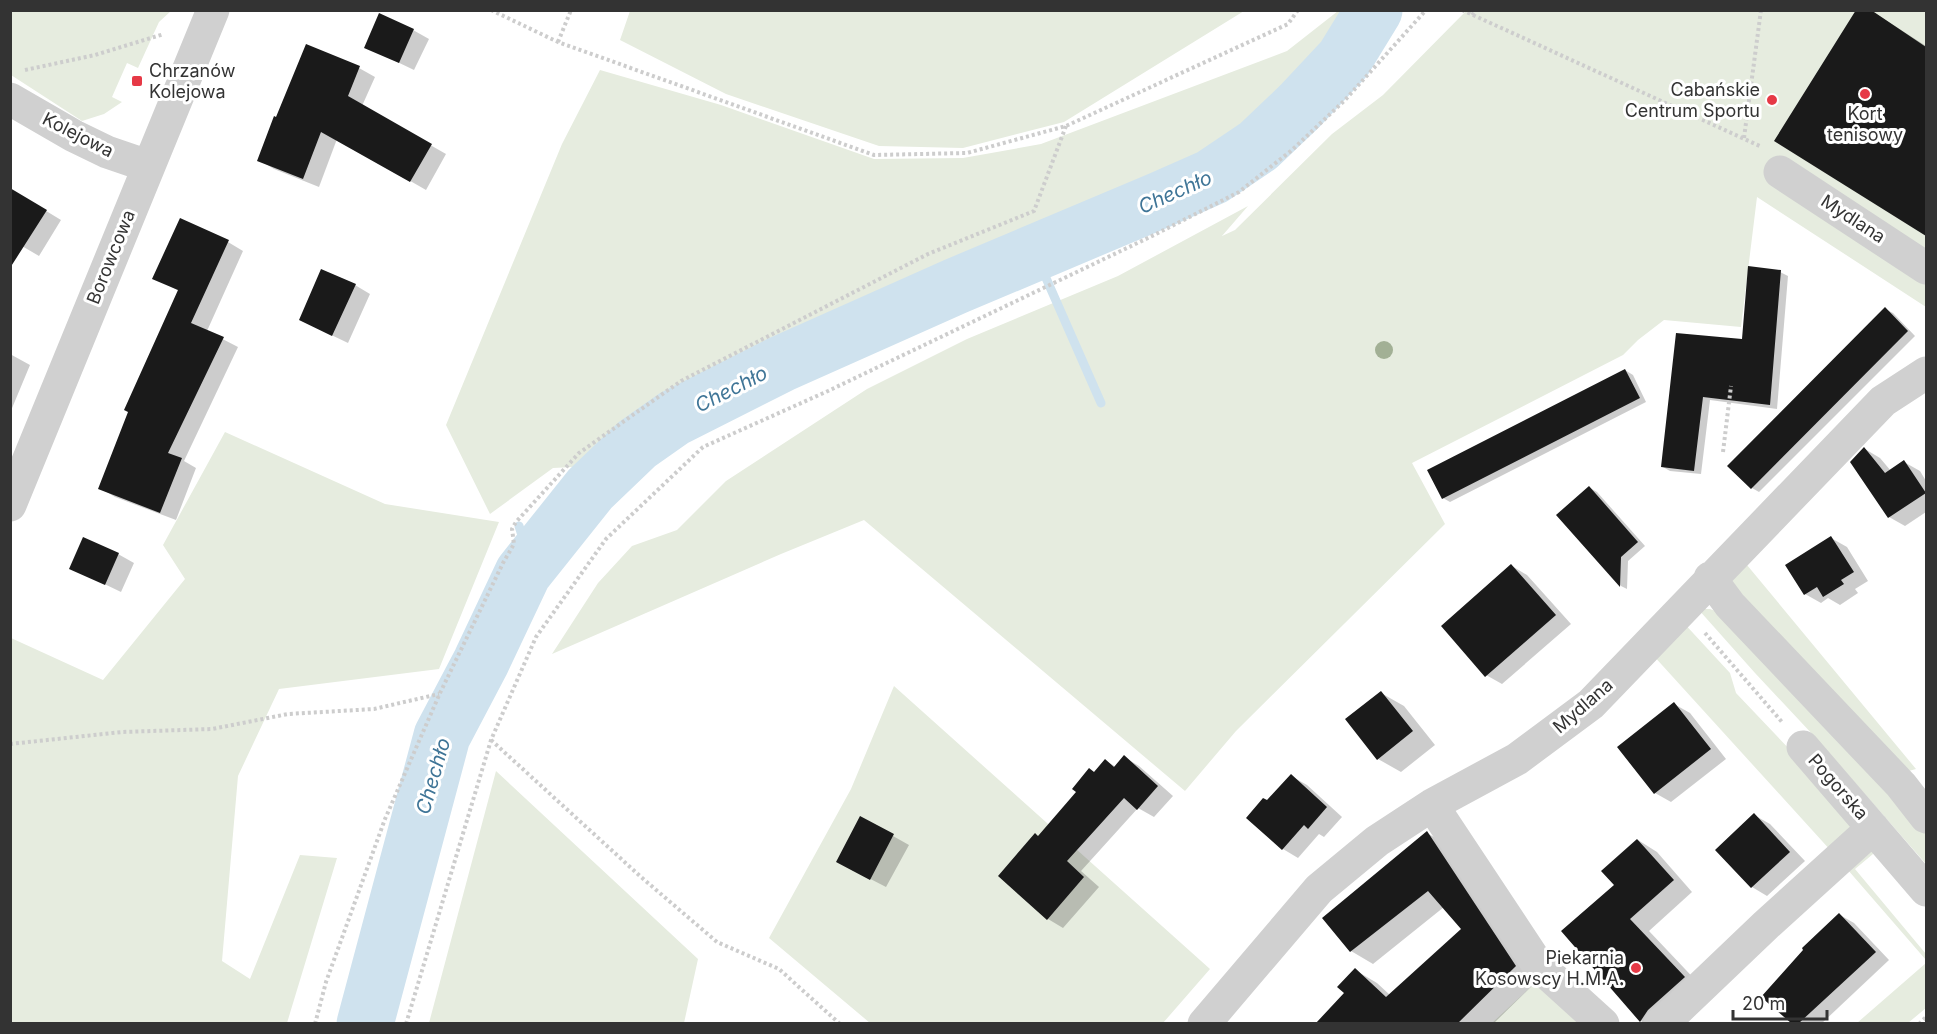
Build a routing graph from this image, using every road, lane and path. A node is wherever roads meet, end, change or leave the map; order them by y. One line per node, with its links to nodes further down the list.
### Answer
1 (213, 10): 16 (street, Borowcowa)
2 (491, 10): 11 (path)
3 (571, 10): 11 (path)
4 (1298, 10): 13 (path)
5 (1426, 10): 25 (path)
6 (1462, 10): 9 (path)
7 (1476, 10): 9 (path)
8 (1761, 10): 14 (path)
9 (1472, 15): 14 (path)
10 (164, 34): 12 (path)
11 (558, 42): 13 (path)
12 (16, 85): 16 (street, Kolejowa)
13 (1066, 126): 24 (path)
14 (1744, 138): 15 (path)
15 (1774, 161): 17 (street, Mydlana)
16 (148, 166): 21 (street, Borowcowa)
17 (1926, 268)
18 (1926, 373): 22 (street, Mydlana)
19 (1731, 386): 20 (path)
20 (1723, 452)
21 (10, 505)
22 (1710, 578): 23 (street, Mydlana); 29 (street)
23 (1682, 608): 27 (path); 28 (street, Mydlana)
24 (440, 693): 26 (path); 33 (path)
25 (491, 740): 34 (path); 35 (path)
26 (10, 744)
27 (1803, 747): 30 (street, Pogorska)
28 (1432, 806): 36 (street, Mydlana); 37 (street)
29 (1926, 817)
30 (1873, 828): 31 (street, Pogorska); 38 (street)
31 (1926, 890)
32 (1926, 1017): 39 (path)
33 (315, 1023)
34 (406, 1023)
35 (840, 1023)
36 (1204, 1023)
37 (1602, 1023)
38 (1660, 1023)
39 (1918, 1023)

